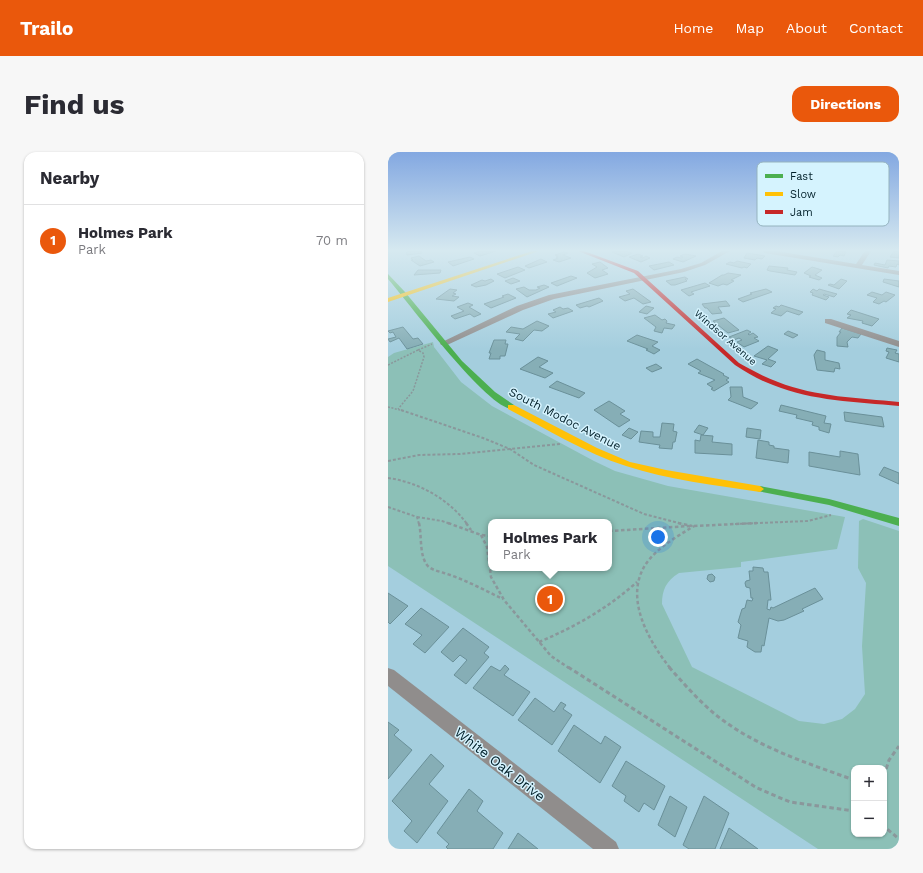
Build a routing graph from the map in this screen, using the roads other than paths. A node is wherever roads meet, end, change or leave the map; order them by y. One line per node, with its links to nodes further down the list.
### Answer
1 (396, 284): 5 (street, South Modoc Avenue)
2 (438, 284): 5 (street)
3 (621, 284): 8 (street)
4 (649, 284): 10 (street, Windsor Avenue)
5 (406, 294): 6 (street); 8 (street, South Modoc Avenue)
6 (388, 300)
7 (828, 320): 9 (street)
8 (440, 343): 11 (street, South Modoc Avenue)
9 (899, 344)
10 (899, 404)
11 (899, 522)
12 (389, 679): 13 (street, White Oak Drive)
13 (609, 849)

